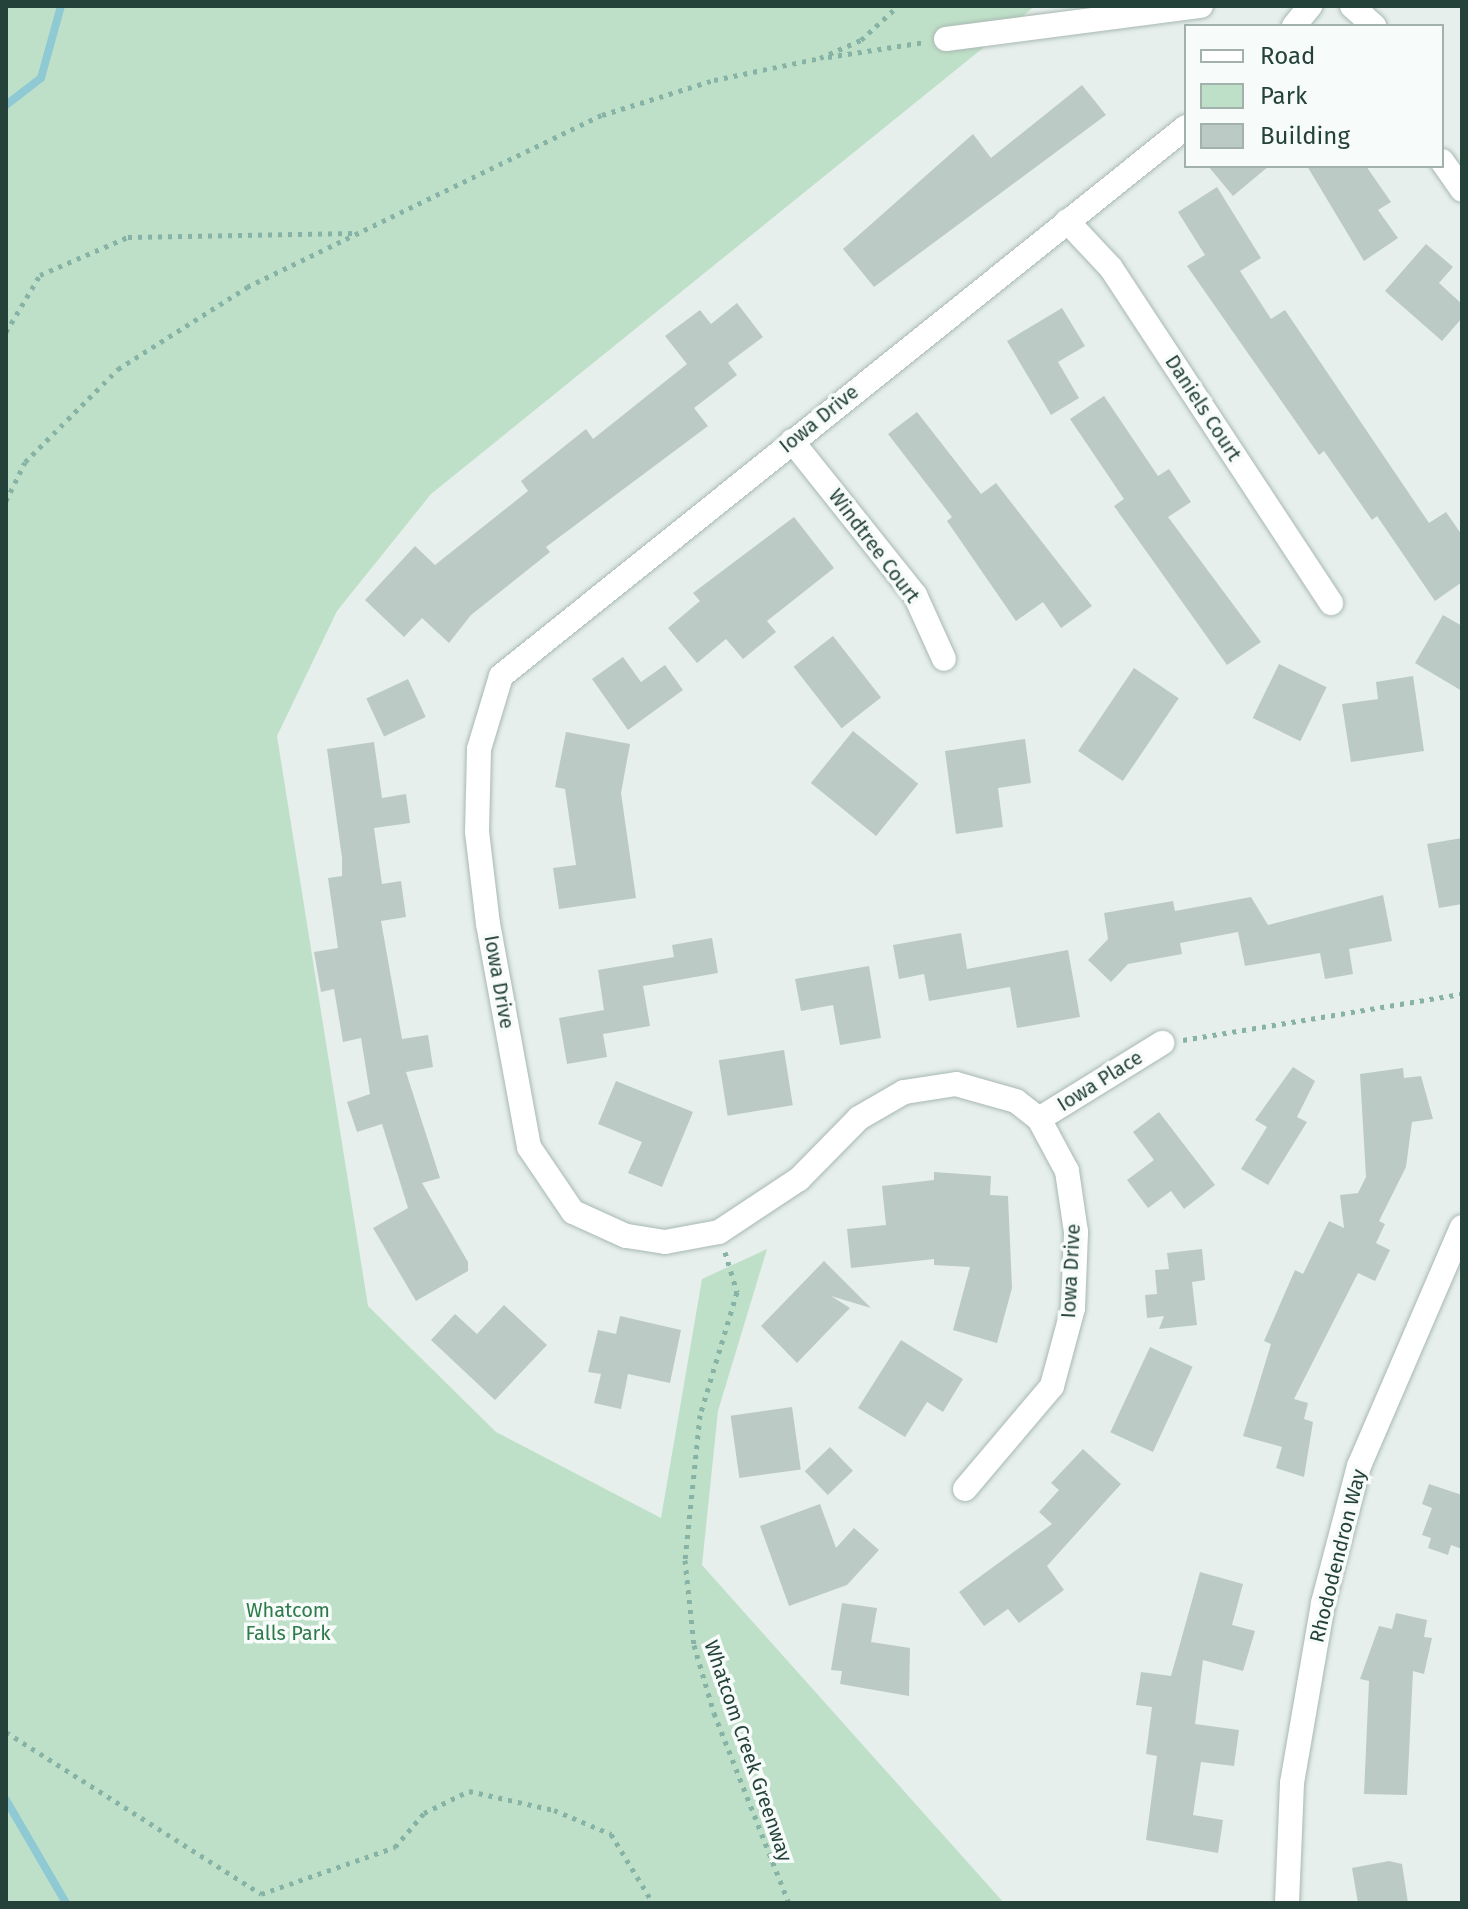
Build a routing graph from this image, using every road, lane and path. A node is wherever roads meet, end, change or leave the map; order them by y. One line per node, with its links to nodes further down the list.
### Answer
1 (898, 6): 8 (path)
2 (1201, 6): 7 (street)
3 (1310, 6): 5 (street)
4 (1352, 6): 6 (street)
5 (1296, 24)
6 (1372, 24)
7 (946, 39): 8 (path)
8 (820, 58): 13 (path)
9 (1184, 129): 12 (street, Iowa Drive)
10 (1444, 164): 11 (street)
11 (1462, 190)
12 (1067, 221): 15 (street, Iowa Drive); 17 (street, Daniels Court)
13 (359, 233): 14 (path); 16 (path)
14 (6, 332)
15 (792, 441): 18 (street, Windtree Court); 23 (street, Iowa Drive)
16 (6, 501)
17 (1331, 603)
18 (944, 659)
19 (1462, 994): 20 (path)
20 (1162, 1043): 21 (street, Iowa Place)
21 (1039, 1119): 23 (street, Iowa Drive); 24 (street, Iowa Drive)
22 (1462, 1227): 28 (street, Rhododendron Way)
23 (719, 1232): 27 (path, Whatcom Creek Greenway)
24 (965, 1489)
25 (6, 1732): 26 (path)
26 (653, 1903)
27 (789, 1903)
28 (1287, 1903)

